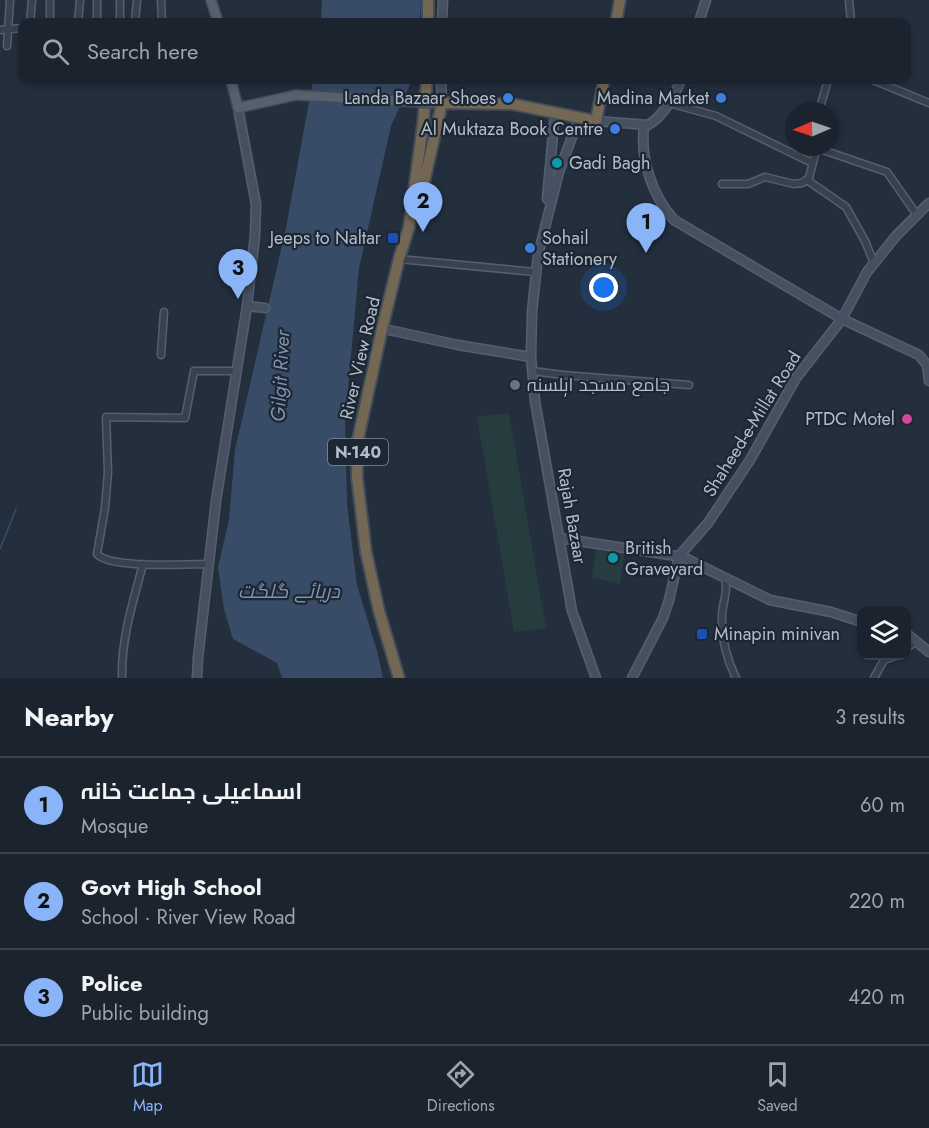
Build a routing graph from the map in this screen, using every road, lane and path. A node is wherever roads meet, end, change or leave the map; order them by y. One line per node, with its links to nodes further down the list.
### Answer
1 (10, 0): 30 (street)
2 (32, 0): 15 (street)
3 (50, 0): 16 (street)
4 (80, 0): 17 (street)
5 (97, 0): 18 (street)
6 (120, 0): 19 (street)
7 (137, 0): 20 (street)
8 (161, 0): 21 (street)
9 (211, 0): 22 (main road)
10 (428, 0): 23 (highway)
11 (443, 0): 24 (main road)
12 (620, 0): 25 (highway)
13 (706, 0): 26 (main road)
14 (849, 0): 27 (street)
15 (30, 18)
16 (50, 18)
17 (78, 18)
18 (97, 18)
19 (120, 18)
20 (135, 18)
21 (162, 18)
22 (216, 18)
23 (428, 18)
24 (442, 18)
25 (617, 18)
26 (700, 18)
27 (851, 18)
28 (18, 29): 30 (street)
29 (0, 30): 30 (street)
30 (9, 30): 31 (street)
31 (8, 46)
32 (232, 84): 43 (main road)
33 (427, 84): 56 (highway, River View Road)
34 (440, 84): 40 (main road)
35 (603, 84): 46 (highway)
36 (679, 84): 41 (main road)
37 (827, 84): 39 (street)
38 (883, 84): 42 (street)
39 (822, 102)
40 (438, 103): 43 (main road, bridge); 44 (highway); 56 (highway, N-140)
41 (669, 103): 47 (main road); 50 (street)
42 (929, 103)
43 (238, 108): 60 (main road)
44 (555, 113): 45 (highway); 51 (main road)
45 (579, 118): 46 (highway); 51 (main road)
46 (596, 121): 47 (main road)
47 (644, 126): 63 (main road)
48 (814, 156): 50 (street)
49 (839, 156): 55 (street)
50 (812, 164): 52 (street)
51 (554, 171): 59 (main road, Rajah Bazaar)
52 (807, 180): 53 (street); 58 (street)
53 (722, 184)
54 (929, 203): 55 (main road, Shaheed-e-Millat Road)
55 (917, 215): 58 (main road, Shaheed-e-Millat Road)
56 (409, 227): 57 (highway, River View Road / N-140)
57 (399, 259): 59 (street); 84 (highway, River View Road / N-140)
58 (874, 263): 63 (main road, Shaheed-e-Millat Road)
59 (535, 272): 66 (main road, Rajah Bazaar)
60 (247, 306): 61 (main road); 67 (main road)
61 (266, 308)
62 (164, 312): 65 (street)
63 (842, 319): 69 (main road); 72 (main road, Shaheed-e-Millat Road)
64 (389, 330): 66 (main road)
65 (162, 356)
66 (531, 357): 68 (main road, Rajah Bazaar)
67 (237, 371): 73 (street); 74 (main road)
68 (532, 371): 70 (street); 71 (main road, Rajah Bazaar)
69 (929, 381)
70 (689, 385)
71 (559, 538): 72 (main road); 85 (main road, Rajah Bazaar)
72 (679, 556): 75 (main road); 86 (main road, Shaheed-e-Millat Road)
73 (143, 564): 74 (street); 82 (street)
74 (209, 564): 83 (main road)
75 (723, 575): 76 (main road); 87 (street)
76 (857, 621)
77 (911, 637): 78 (main road)
78 (916, 641): 79 (street); 80 (main road)
79 (911, 645)
80 (929, 652)
81 (884, 660): 88 (street)
82 (122, 678)
83 (198, 678)
84 (399, 678)
85 (596, 678)
86 (632, 678)
87 (736, 678)
88 (874, 678)

